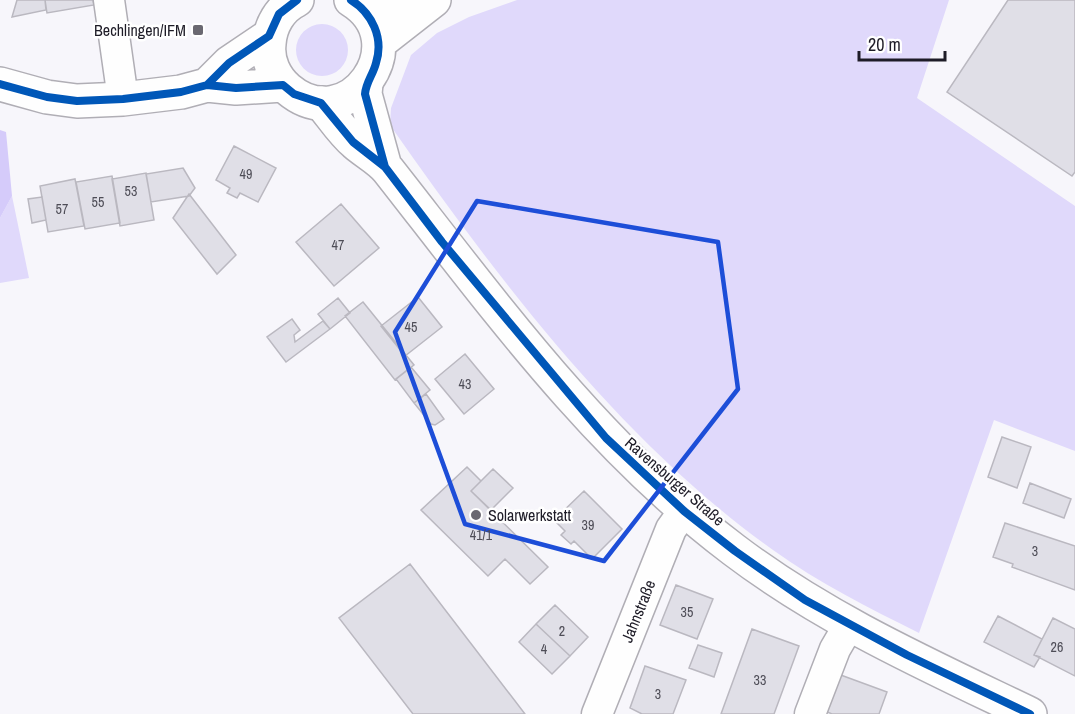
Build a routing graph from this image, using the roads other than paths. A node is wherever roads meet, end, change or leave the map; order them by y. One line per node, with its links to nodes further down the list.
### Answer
1 (109, 0): 12 (street)
2 (295, 0): 6 (street)
3 (394, 0): 5 (street)
4 (425, 0): 7 (street)
5 (356, 4): 7 (street)
6 (269, 36): 10 (street); 11 (street)
7 (379, 43): 9 (street)
8 (0, 84): 12 (street)
9 (366, 84): 13 (street); 14 (street, Ravensburger Straße)
10 (207, 85): 11 (street); 12 (street)
11 (283, 85): 13 (street)
12 (123, 99)
13 (321, 103): 14 (street, Ravensburger Straße)
14 (385, 167): 15 (street, Ravensburger Straße)
15 (684, 511): 16 (street, Ravensburger Straße); 17 (street, Jahnstraße)
16 (849, 625): 18 (street); 19 (street, Ravensburger Straße)
17 (597, 714)
18 (810, 714)
19 (1030, 714)

